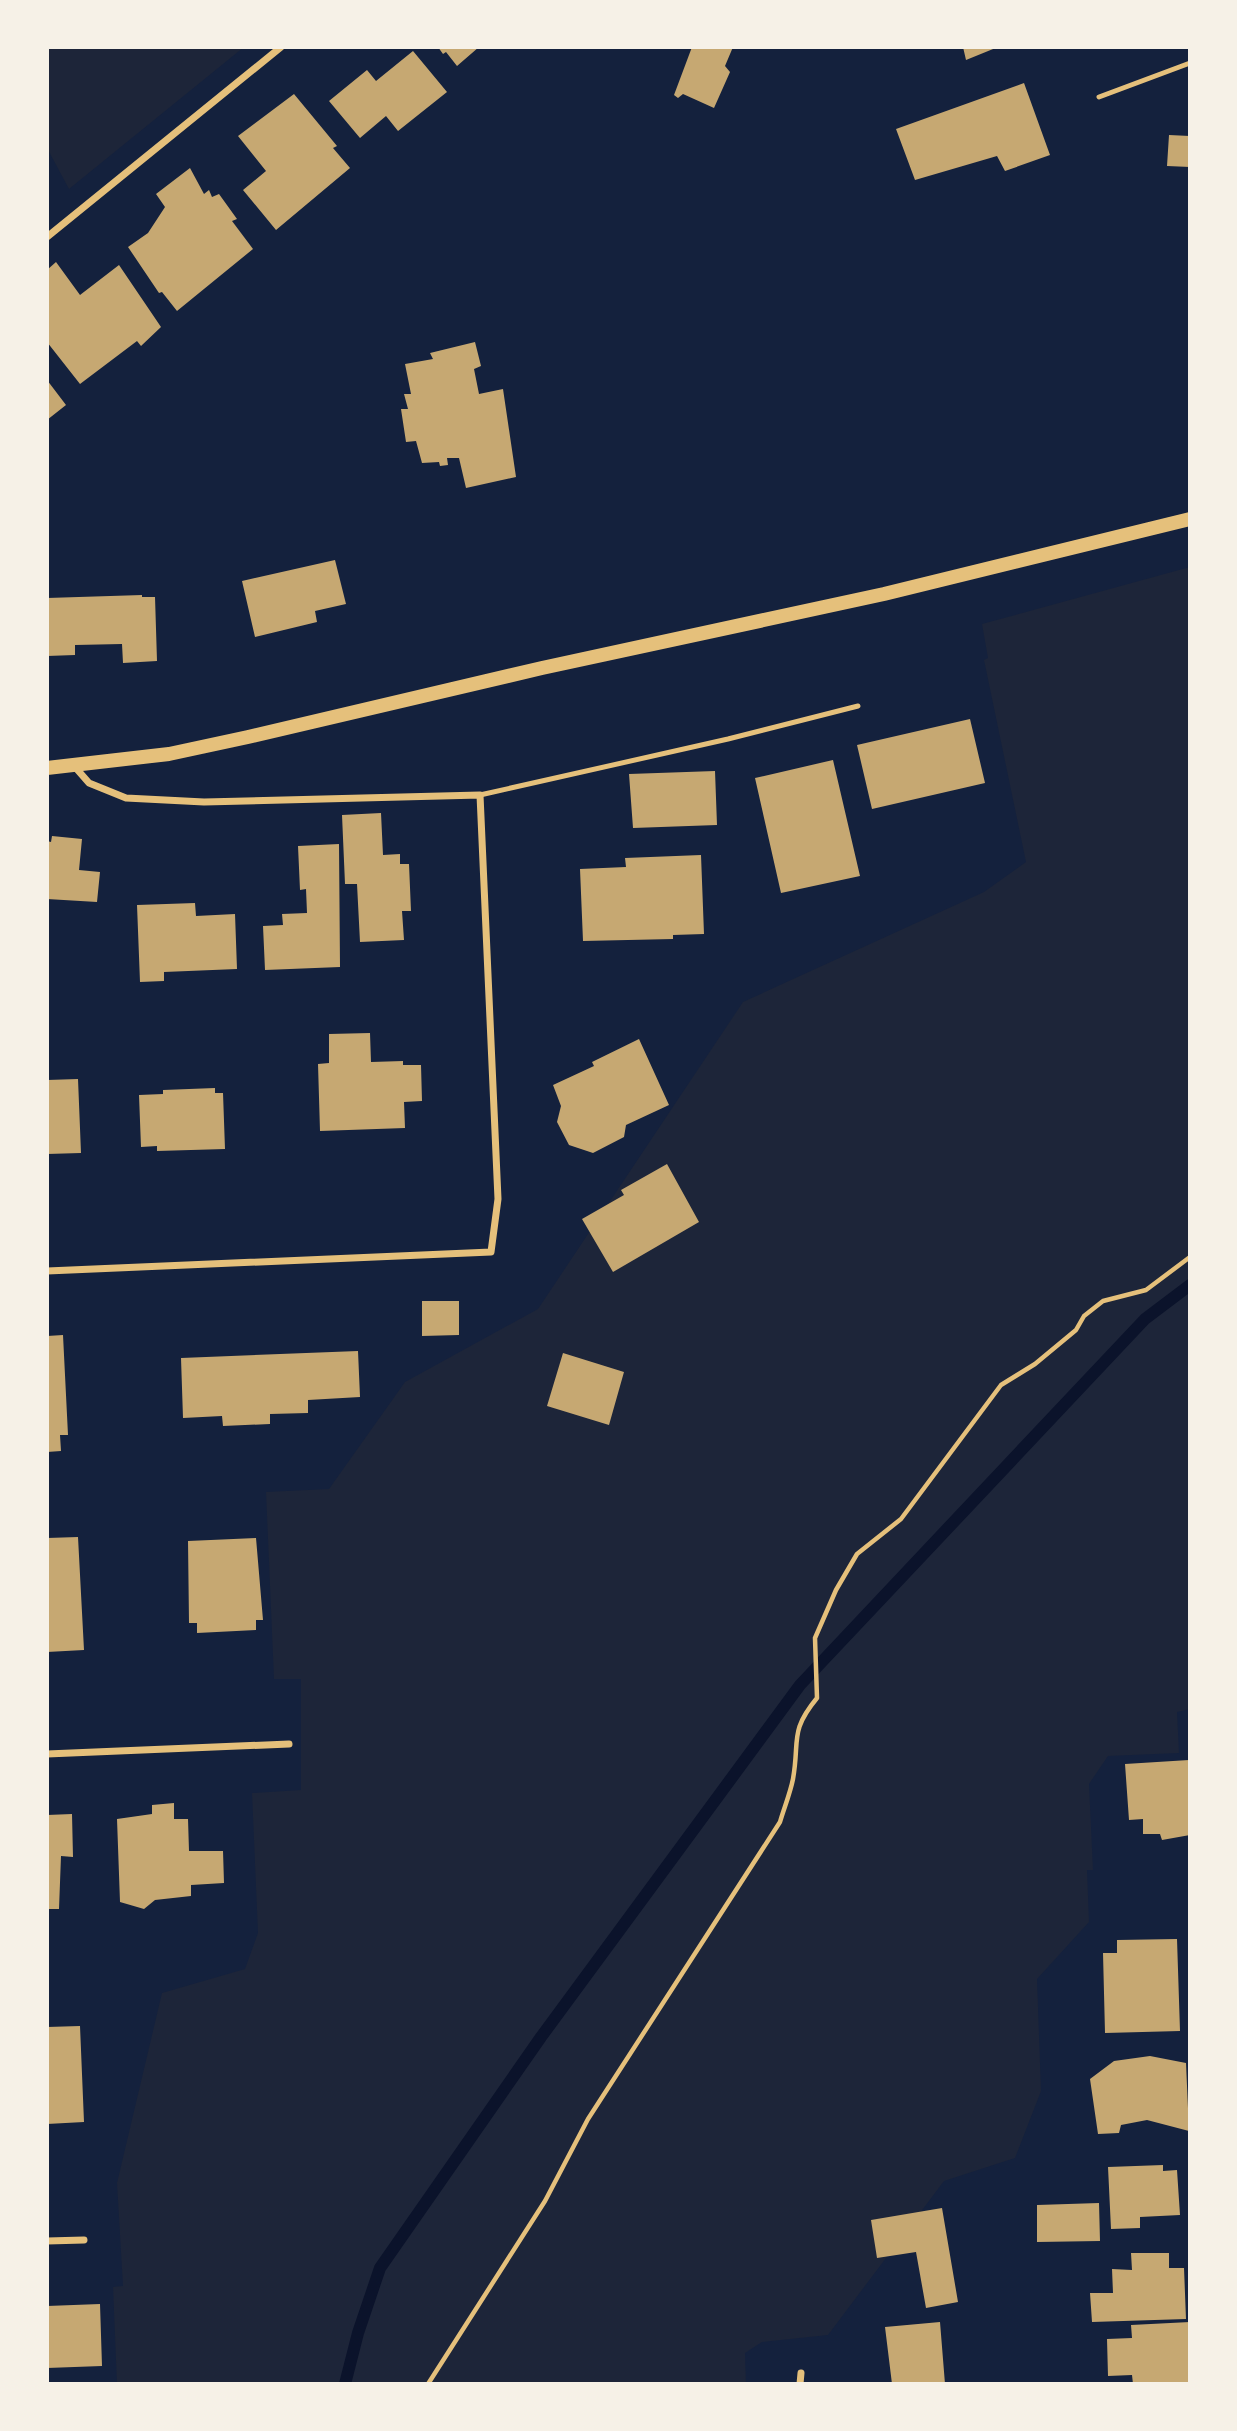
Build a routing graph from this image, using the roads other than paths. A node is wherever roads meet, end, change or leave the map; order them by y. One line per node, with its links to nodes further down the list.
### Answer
1 (281, 47): 4 (street)
2 (1190, 63): 3 (lane)
3 (1099, 97)
4 (47, 237)
5 (1190, 519): 7 (main road)
6 (858, 706): 9 (lane)
7 (75, 767): 8 (main road); 9 (street)
8 (47, 768)
9 (480, 795): 10 (street)
10 (47, 1270)
11 (289, 1744): 12 (street)
12 (47, 1754)
13 (84, 2240): 14 (street)
14 (47, 2241)
15 (801, 2373): 16 (street)
16 (800, 2384)

